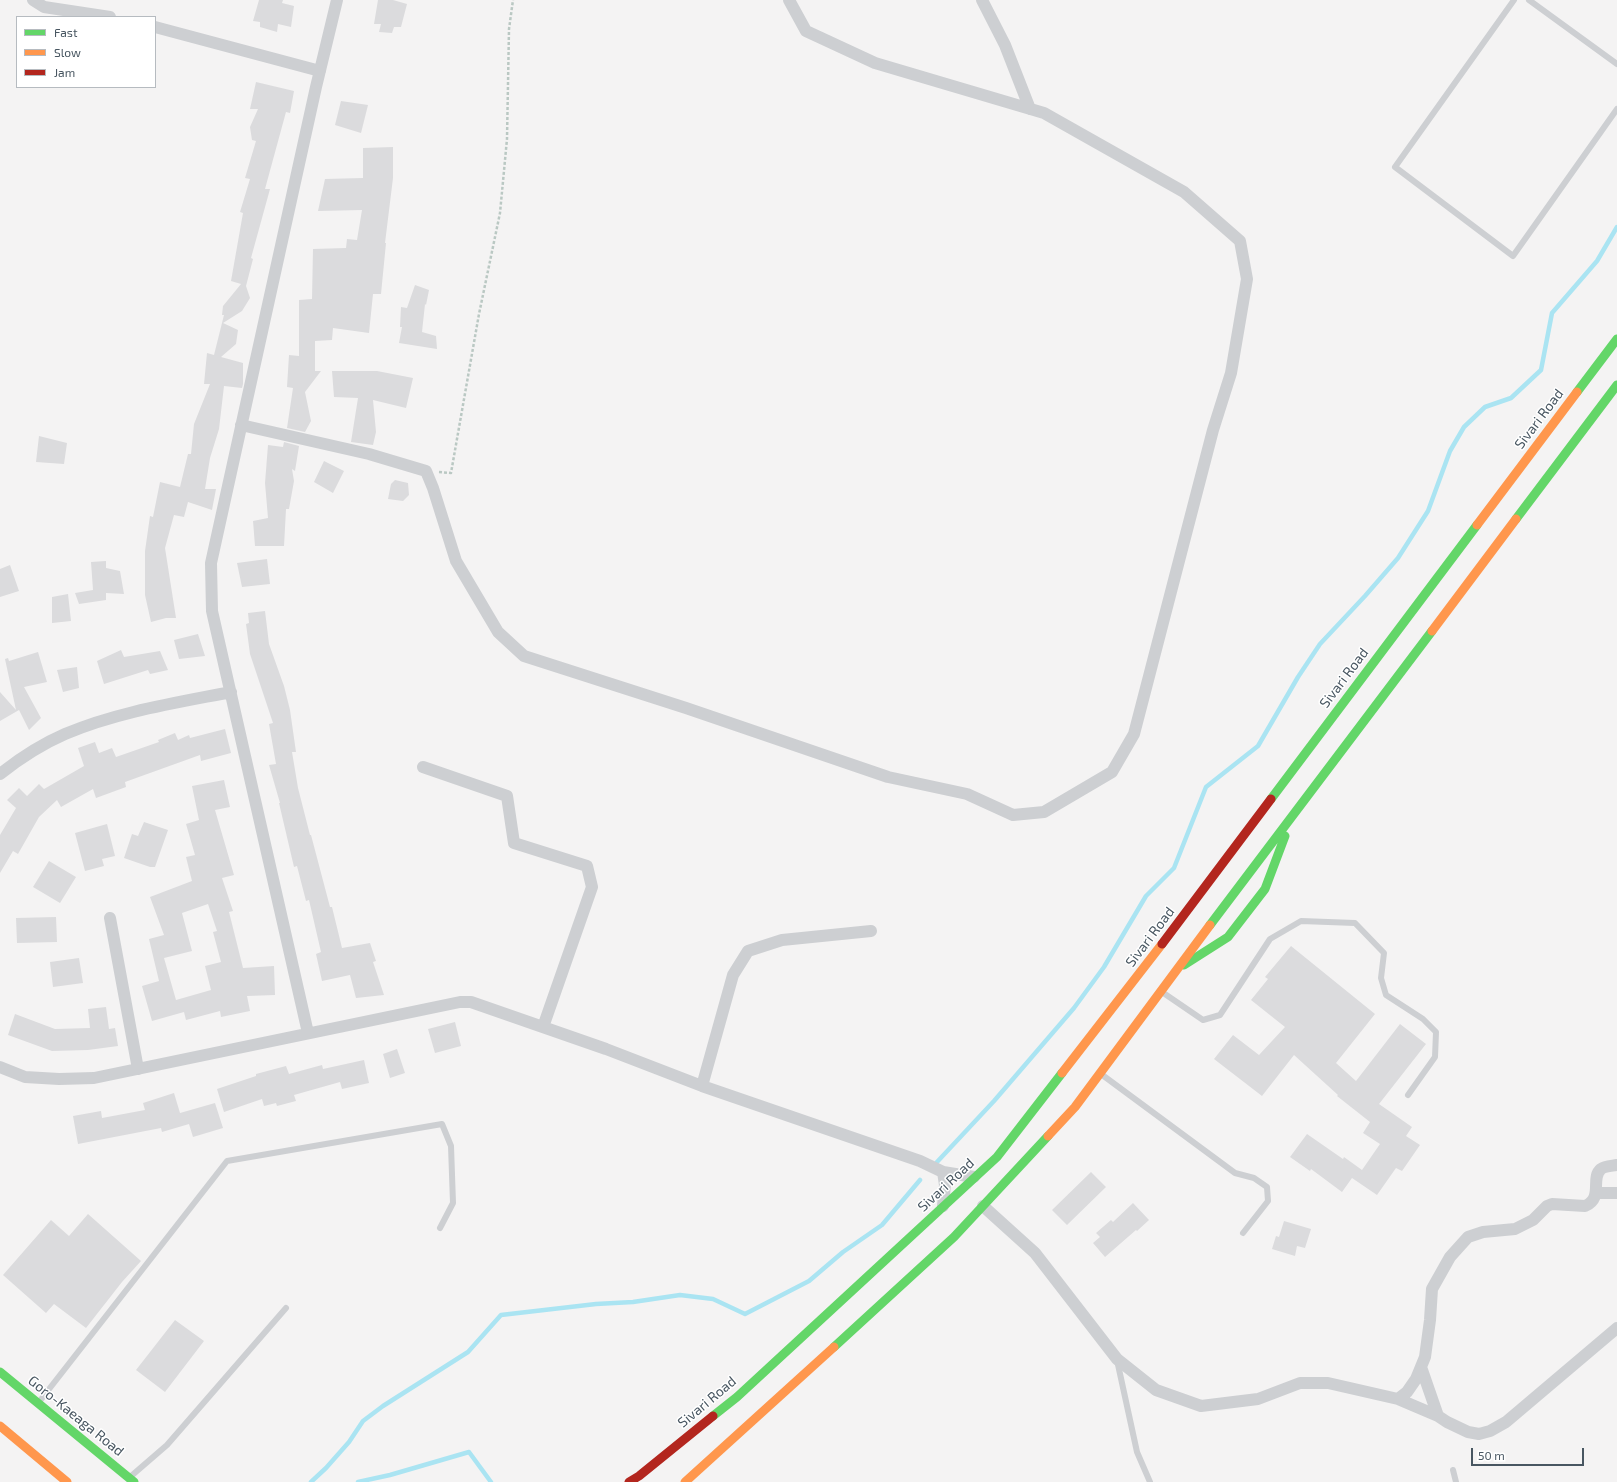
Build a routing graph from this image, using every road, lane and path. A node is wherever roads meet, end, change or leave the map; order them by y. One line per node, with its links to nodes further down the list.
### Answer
1 (33, 0): 8 (street)
2 (337, 0): 11 (street)
3 (513, 0): 17 (path)
4 (789, 0): 12 (street)
5 (982, 0): 12 (street)
6 (1514, 0): 13 (lane)
7 (1529, 0): 10 (lane)
8 (103, 16)
9 (156, 27): 11 (street)
10 (1617, 64)
11 (320, 71): 16 (street)
12 (1030, 108): 17 (street)
13 (1617, 109)
14 (1617, 339): 35 (main road, Sivari Road)
15 (1617, 385): 21 (main road)
16 (241, 425): 17 (street); 18 (street)
17 (426, 471)
18 (230, 692): 20 (street); 27 (street)
19 (423, 767): 26 (street)
20 (0, 774)
21 (1292, 816): 24 (main road); 24 (main road)
22 (110, 918): 29 (street)
23 (871, 931): 31 (street)
24 (1174, 972): 25 (main road)
25 (1160, 991): 30 (main road); 32 (lane)
26 (543, 1027): 27 (street); 31 (street)
27 (308, 1033): 29 (street)
28 (0, 1067): 29 (street)
29 (138, 1070)
30 (1100, 1073): 39 (main road); 41 (lane)
31 (702, 1086): 34 (street)
32 (1408, 1095)
33 (1617, 1165): 37 (street)
34 (943, 1172): 35 (street); 38 (street)
35 (974, 1178): 38 (main road, Sivari Road)
36 (1617, 1193): 37 (street)
37 (1596, 1194): 45 (street)
38 (944, 1206): 54 (main road, Sivari Road)
39 (983, 1206): 44 (street); 55 (main road)
40 (440, 1228): 48 (lane)
41 (1243, 1233)
42 (286, 1308): 52 (lane)
43 (1616, 1331): 49 (street)
44 (1117, 1359): 47 (street); 56 (lane)
45 (1421, 1367): 47 (street); 49 (street)
46 (0, 1372): 48 (main road, Goro-Kaeaga Road)
47 (1398, 1399): 49 (street)
48 (38, 1403): 52 (main road, Goro-Kaeaga Road)
49 (1438, 1416)
50 (0, 1426): 53 (main road)
51 (1453, 1470): 57 (lane)
52 (131, 1480)
53 (67, 1482)
54 (629, 1482)
55 (685, 1482)
56 (1150, 1482)
57 (1456, 1482)

